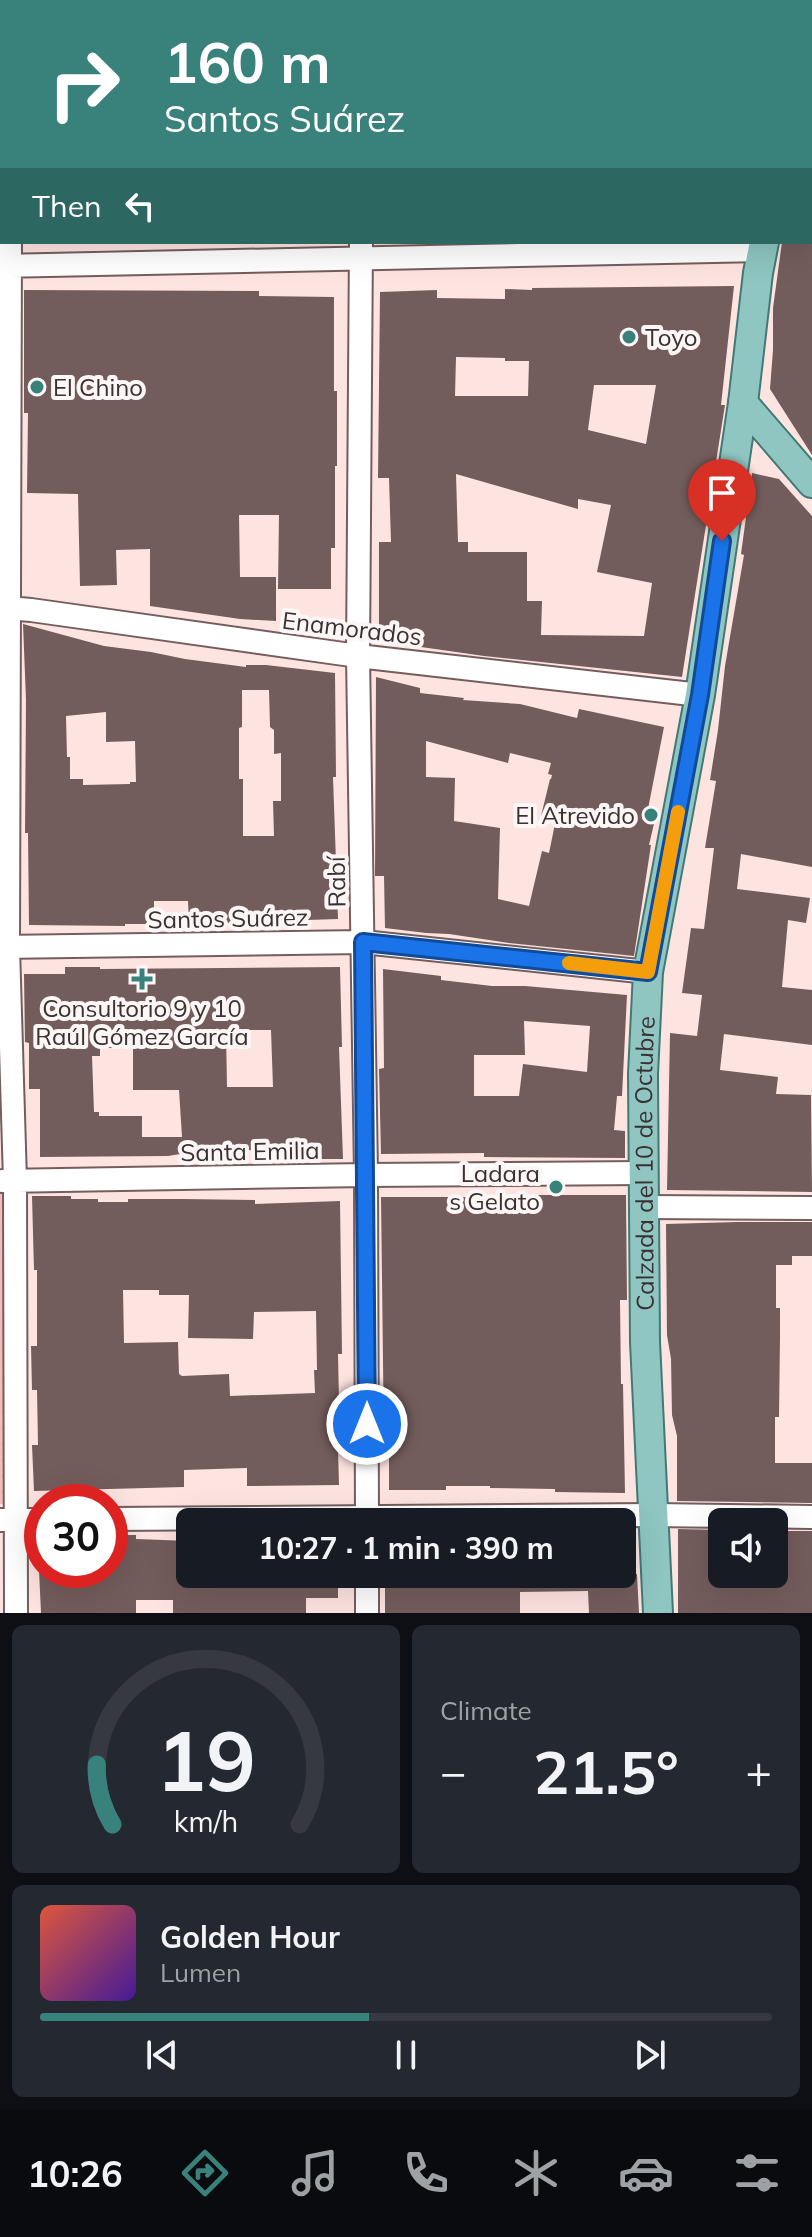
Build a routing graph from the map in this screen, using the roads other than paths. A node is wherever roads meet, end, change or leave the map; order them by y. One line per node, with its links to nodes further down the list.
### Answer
1 (10, 244): 4 (street)
2 (763, 246): 3 (street); 5 (main road, Calzada del 10 de Octubre)
3 (361, 250): 4 (street); 8 (street, Rabí)
4 (5, 266): 7 (street)
5 (743, 403): 6 (main road); 9 (main road, Calzada del 10 de Octubre)
6 (811, 479)
7 (4, 610): 8 (street, Enamorados); 11 (street)
8 (358, 656): 9 (street, Enamorados); 10 (street, Rabí)
9 (700, 695): 12 (main road, Calzada del 10 de Octubre)
10 (363, 942): 11 (street, Santos Suárez); 12 (street, Santos Suárez); 14 (street, Rabí)
11 (4, 947): 15 (street)
12 (648, 972): 13 (main road, Calzada del 10 de Octubre)
13 (644, 1173): 14 (street, Santa Emilia); 16 (main road, Calzada del 10 de Octubre)
14 (366, 1175): 15 (street, Santa Emilia); 18 (street, Rabí)
15 (7, 1181): 24 (street)
16 (645, 1207): 17 (street); 20 (main road, Calzada del 10 de Octubre)
17 (812, 1208)
18 (367, 1508)
19 (636, 1515): 20 (street)
20 (654, 1515): 21 (street); 28 (main road, Calzada del 10 de Octubre)
21 (812, 1517)
22 (128, 1519): 23 (street)
23 (176, 1519)
24 (8, 1520): 26 (street)
25 (367, 1588): 27 (street)
26 (16, 1613)
27 (367, 1613)
28 (658, 1613)

